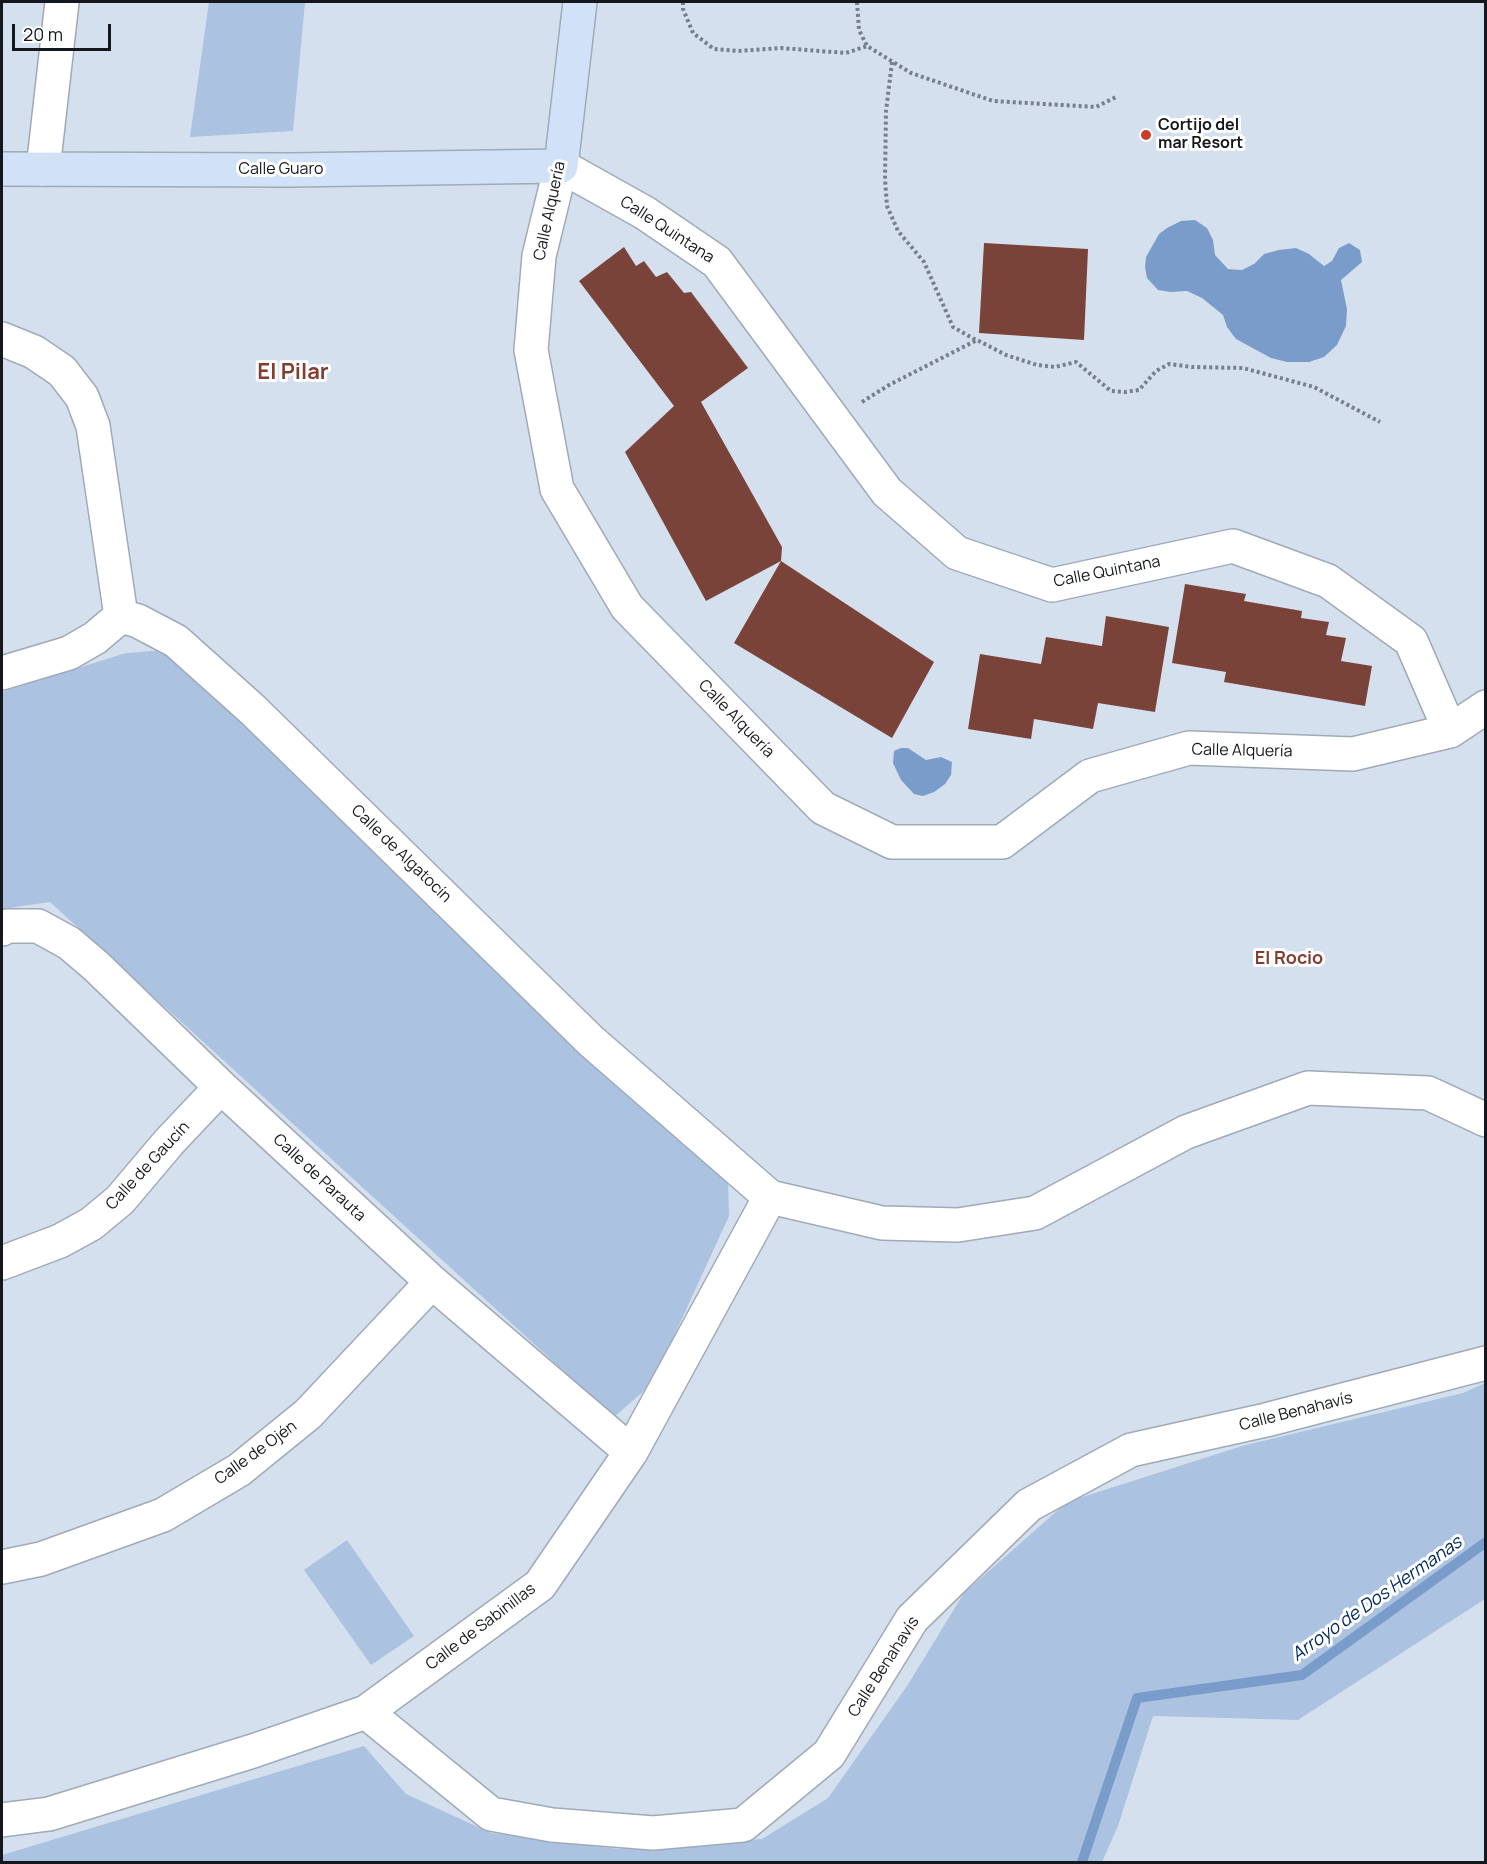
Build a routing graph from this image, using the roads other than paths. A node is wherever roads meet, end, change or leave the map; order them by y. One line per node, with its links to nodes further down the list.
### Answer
1 (62, 2): 5 (street)
2 (580, 2): 3 (street, Calle Alquería)
3 (561, 166): 5 (street, Calle Guaro); 10 (street, Calle Quintana); 10 (street, Calle Alquería)
4 (2, 169): 5 (street, Calle Guaro)
5 (43, 169)
6 (2, 339): 7 (street)
7 (122, 616): 8 (street); 14 (street, Calle de Algatocín)
8 (2, 673)
9 (1485, 707): 10 (street)
10 (1450, 731)
11 (2, 929): 12 (street, Calle de Parauta)
12 (221, 1088): 15 (street, Calle de Gaucín); 16 (street, Calle de Parauta)
13 (1485, 1120): 14 (street)
14 (770, 1197): 18 (street, Calle de Sabinillas)
15 (2, 1263)
16 (432, 1282): 18 (street, Calle de Parauta); 19 (street, Calle de Ojén)
17 (1485, 1363): 20 (street, Calle Benahavís)
18 (631, 1452): 20 (street, Calle de Sabinillas)
19 (2, 1567)
20 (366, 1712): 21 (street, Calle de Sabinillas)
21 (2, 1820)

